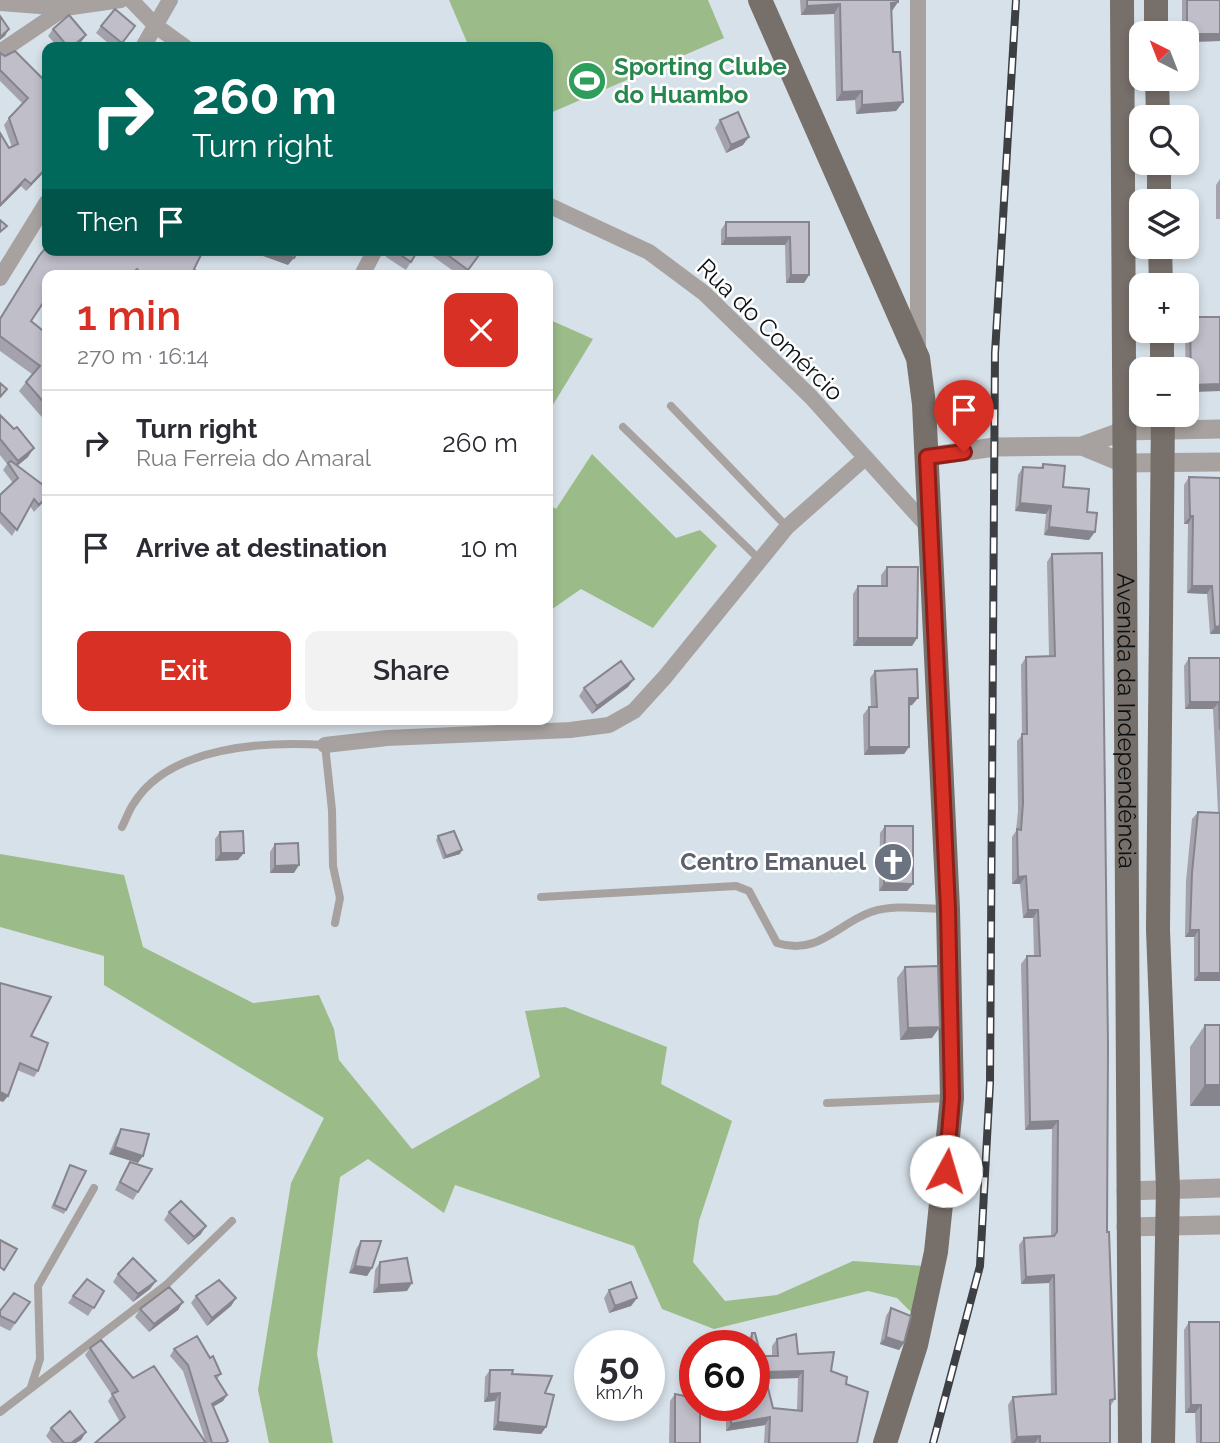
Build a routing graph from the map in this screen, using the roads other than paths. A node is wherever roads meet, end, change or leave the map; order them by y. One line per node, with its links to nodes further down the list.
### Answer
1 (121, 0): 9 (street)
2 (131, 0): 11 (street)
3 (170, 0): 11 (street)
4 (761, 0): 18 (main road)
5 (918, 0): 18 (street)
6 (1122, 0): 25 (main road, Avenida da Independência)
7 (1156, 0): 10 (main road)
8 (0, 3): 9 (street)
9 (65, 8): 14 (street)
10 (1157, 21)
11 (156, 26): 12 (street); 13 (street)
12 (146, 42)
13 (178, 42)
14 (0, 52)
15 (553, 207): 28 (street, Rua do Comércio)
16 (42, 210): 17 (street)
17 (0, 278)
18 (918, 358): 27 (main road)
19 (671, 407): 32 (lane)
20 (1199, 426): 24 (street)
21 (622, 427): 34 (lane)
22 (1141, 427): 25 (street)
23 (1163, 427): 29 (main road, Avenida da Independência)
24 (1220, 429)
25 (1123, 431): 26 (street); 31 (main road, Avenida da Independência)
26 (1082, 446): 27 (street); 31 (street)
27 (927, 457): 33 (main road)
28 (865, 458): 32 (street); 33 (street, Rua do Comércio)
29 (1164, 462): 30 (street); 31 (street); 36 (main road, Avenida da Independência)
30 (1220, 462)
31 (1123, 463): 35 (main road, Avenida da Independência)
32 (787, 527): 34 (street)
33 (929, 528): 40 (main road)
34 (760, 560): 37 (street)
35 (1124, 695): 36 (main road); 42 (main road, Avenida da Independência)
36 (1161, 698): 43 (main road, Avenida da Independência)
37 (325, 745): 38 (lane); 41 (lane)
38 (122, 827)
39 (541, 897): 40 (lane)
40 (948, 909): 44 (main road)
41 (335, 923)
42 (1125, 929): 43 (main road); 49 (main road, Avenida da Independência)
43 (1157, 930): 48 (main road, Avenida da Independência)
44 (952, 1098): 45 (lane); 56 (main road)
45 (827, 1103)
46 (94, 1188): 54 (lane)
47 (1220, 1188): 48 (street)
48 (1168, 1189): 49 (street); 52 (main road, Avenida da Independência)
49 (1126, 1191): 53 (main road, Avenida da Independência)
50 (232, 1222): 54 (lane)
51 (1220, 1225): 52 (street)
52 (1167, 1226): 53 (street); 58 (main road, Avenida da Independência)
53 (1126, 1227): 57 (main road, Avenida da Independência)
54 (31, 1387): 55 (lane)
55 (0, 1412)
56 (886, 1443)
57 (1130, 1443)
58 (1163, 1443)

